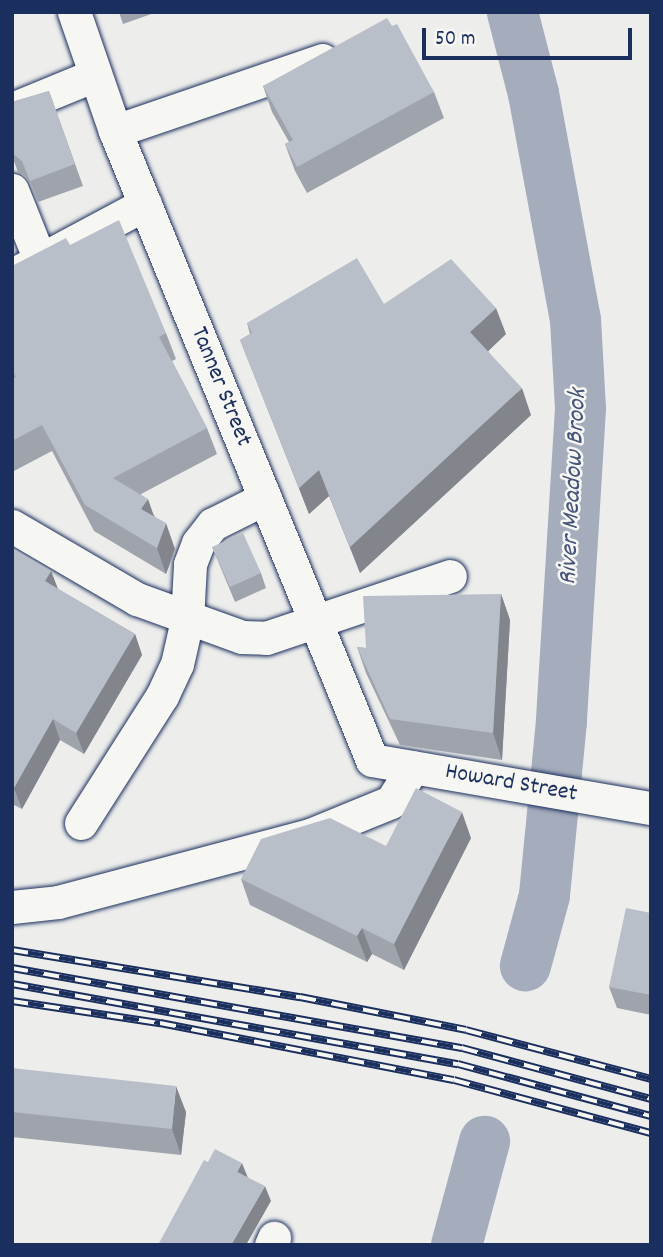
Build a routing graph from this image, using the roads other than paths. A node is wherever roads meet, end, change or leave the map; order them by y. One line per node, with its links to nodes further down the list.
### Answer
1 (74, 12): 3 (street, Tanner Street)
2 (322, 60): 5 (street)
3 (95, 75): 4 (street); 5 (street, Tanner Street)
4 (12, 109)
5 (115, 131): 7 (street, Tanner Street)
6 (12, 190): 8 (street)
7 (145, 204): 8 (street); 9 (street, Tanner Street)
8 (26, 267)
9 (265, 498): 12 (street); 13 (street, Tanner Street)
10 (12, 526): 12 (street)
11 (450, 576): 13 (street)
12 (187, 620): 13 (street); 17 (street)
13 (316, 623): 14 (street, Tanner Street)
14 (372, 760): 15 (street, Howard Street)
15 (413, 767): 16 (street, Howard Street); 18 (street)
16 (651, 808)
17 (81, 823)
18 (12, 908)

